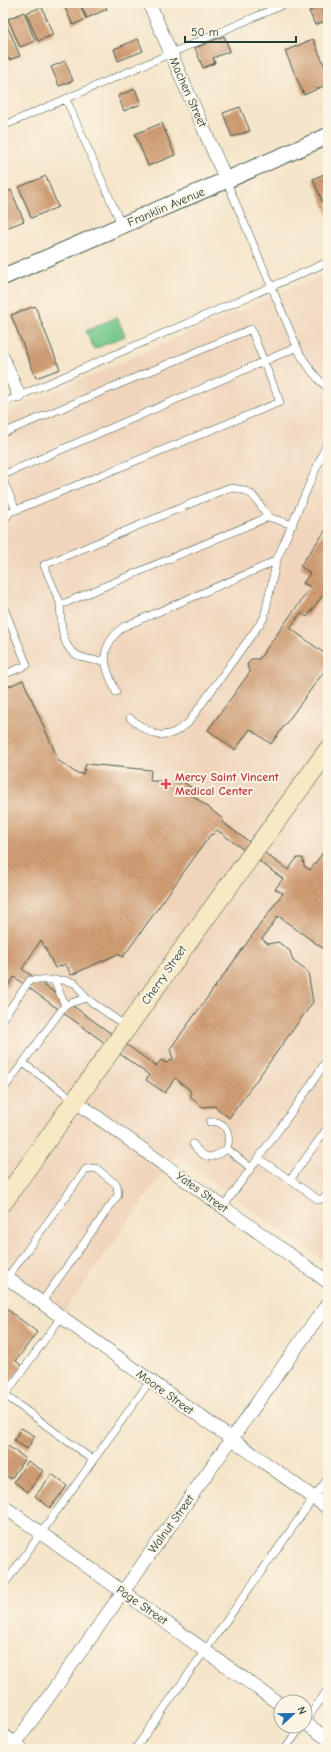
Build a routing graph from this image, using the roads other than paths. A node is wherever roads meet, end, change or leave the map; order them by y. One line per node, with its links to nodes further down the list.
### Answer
1 (149, 3): 3 (street, Machen Street)
2 (287, 3): 3 (lane)
3 (171, 53): 4 (lane); 7 (street, Machen Street)
4 (66, 99): 5 (lane); 8 (lane)
5 (3, 126)
6 (328, 136): 7 (street, Franklin Avenue)
7 (226, 180): 8 (street, Franklin Avenue); 11 (lane)
8 (122, 226): 10 (street, Franklin Avenue)
9 (328, 262): 11 (lane)
10 (3, 277)
11 (272, 287): 12 (lane); 16 (lane)
12 (297, 347): 14 (lane); 15 (lane)
13 (3, 358): 16 (street)
14 (265, 362): 18 (lane); 20 (lane); 22 (lane)
15 (328, 388)
16 (19, 396): 17 (lane)
17 (3, 403)
18 (3, 433)
19 (328, 441): 25 (lane)
20 (3, 475)
21 (3, 480): 22 (lane)
22 (10, 511): 24 (lane)
23 (268, 517): 25 (lane); 27 (lane); 27 (lane)
24 (3, 522)
25 (293, 525): 26 (lane)
26 (277, 559): 29 (lane); 32 (lane)
27 (60, 603): 29 (lane)
28 (3, 606): 30 (lane)
29 (104, 662): 31 (lane)
30 (3, 675)
31 (116, 692)
32 (130, 718)
33 (328, 750): 38 (main road, Cherry Street)
34 (54, 980): 35 (lane); 36 (lane); 37 (lane)
35 (86, 998): 36 (lane); 38 (lane)
36 (65, 1005): 40 (lane)
37 (3, 1018)
38 (128, 1027): 42 (main road, Cherry Street)
39 (328, 1058): 47 (lane)
40 (23, 1063): 41 (lane); 42 (lane)
41 (3, 1090)
42 (75, 1101): 51 (main road, Cherry Street); 52 (street, Yates Street)
43 (210, 1122): 46 (lane)
44 (328, 1127): 49 (lane)
45 (193, 1144): 46 (lane)
46 (227, 1149): 48 (lane)
47 (258, 1158): 48 (lane); 49 (lane)
48 (251, 1168): 52 (lane)
49 (290, 1180): 50 (lane)
50 (328, 1196)
51 (5, 1197)
52 (223, 1207): 54 (street, Yates Street)
53 (5, 1277): 55 (street, Moore Street); 55 (lane)
54 (328, 1282)
55 (41, 1303): 57 (street, Moore Street)
56 (328, 1303): 60 (street, Walnut Street)
57 (61, 1317): 58 (street, Moore Street); 59 (lane)
58 (150, 1381): 60 (street, Moore Street); 61 (lane)
59 (4, 1397): 61 (lane)
60 (232, 1439): 63 (street, Moore Street); 68 (street, Walnut Street)
61 (93, 1460): 66 (lane)
62 (328, 1478): 63 (lane)
63 (314, 1498): 65 (street, Moore Street); 69 (lane)
64 (3, 1506): 66 (street, Page Street)
65 (328, 1508)
66 (40, 1533): 67 (lane); 68 (street, Page Street)
67 (3, 1586)
68 (123, 1592): 69 (street, Page Street); 77 (street, Walnut Street)
69 (205, 1650): 71 (street, Page Street); 78 (lane)
70 (328, 1689): 72 (lane)
71 (273, 1699)
72 (313, 1711)
73 (313, 1728): 76 (street)
74 (296, 1734): 79 (lane)
75 (3, 1735): 77 (street)
76 (328, 1739)
77 (18, 1746)
78 (134, 1749)
79 (285, 1749)

